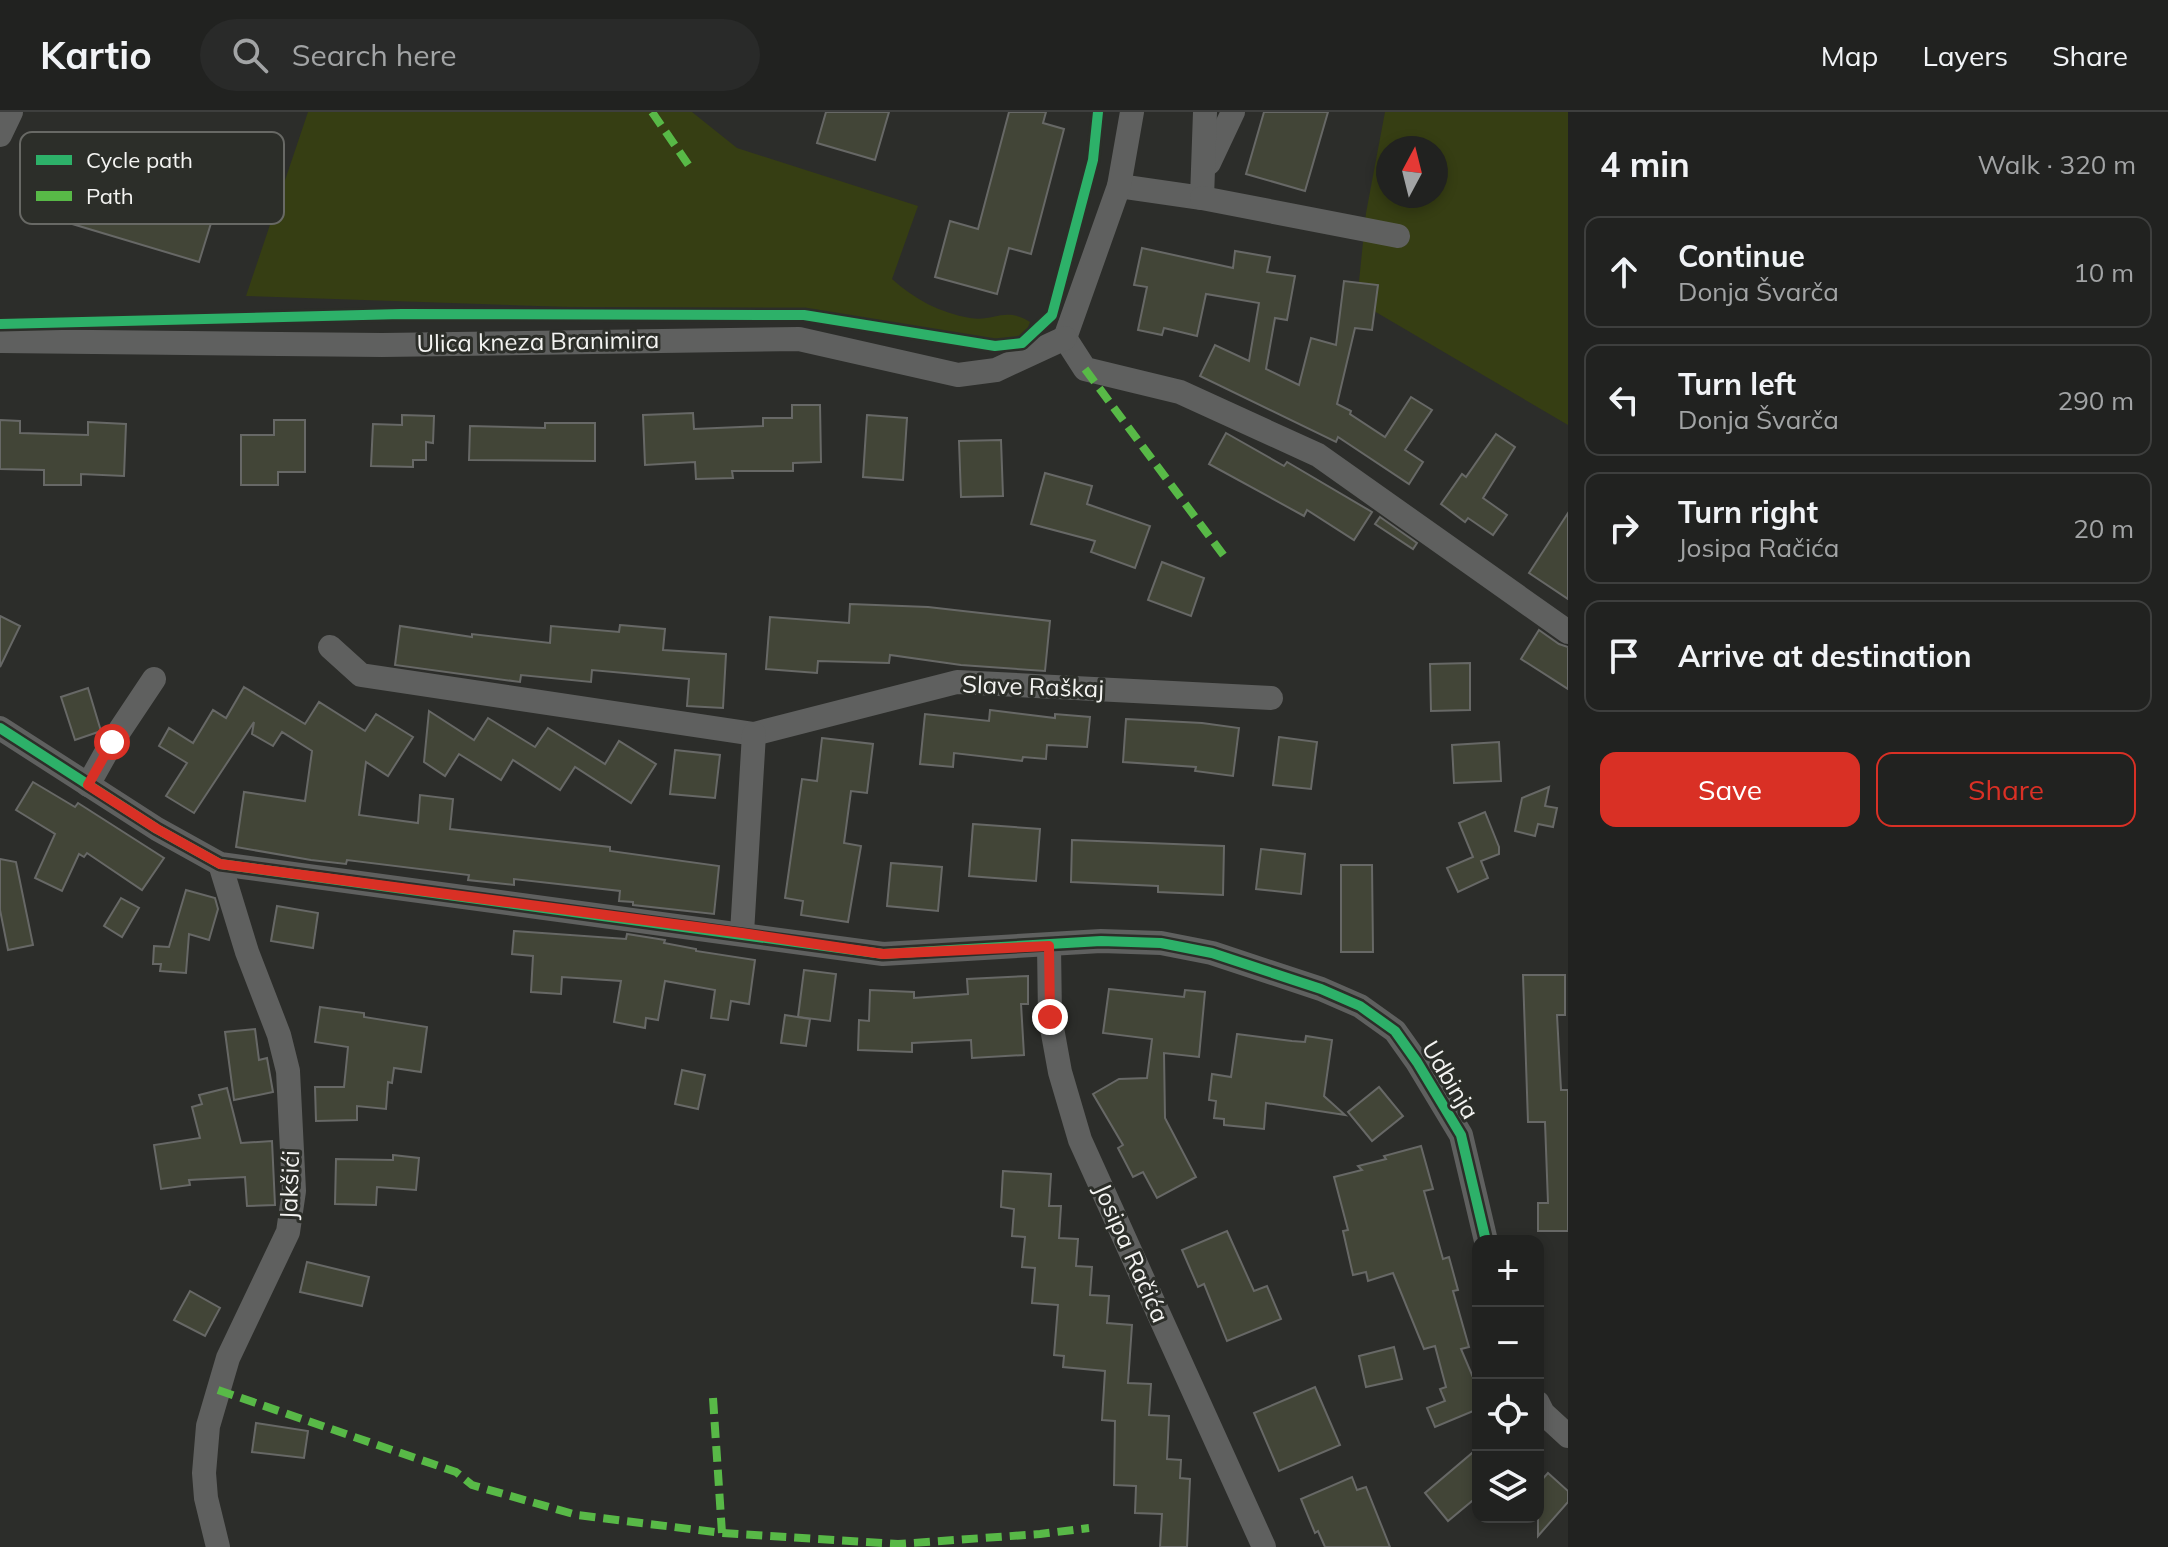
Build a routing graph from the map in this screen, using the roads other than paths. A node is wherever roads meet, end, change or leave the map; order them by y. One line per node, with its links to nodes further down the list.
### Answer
1 (11, 112): 5 (street)
2 (1132, 112): 6 (street)
3 (1205, 112): 7 (street)
4 (1233, 112): 7 (street)
5 (0, 135)
6 (1119, 186): 7 (street); 9 (street)
7 (1202, 187): 8 (street)
8 (1398, 236)
9 (1065, 338): 10 (street, Ulica kneza Branimira); 11 (street)
10 (0, 341)
11 (1568, 632)
12 (330, 647): 16 (street, Slave Raškaj)
13 (154, 679): 17 (street)
14 (1271, 698): 16 (street, Slave Raškaj)
15 (0, 728): 17 (street)
16 (754, 734): 19 (street)
17 (88, 785): 18 (street)
18 (220, 864): 19 (street, Udbinja); 24 (street, Jakšići)
19 (742, 933): 20 (street, Udbinja)
20 (1049, 946): 21 (street, Udbinja); 25 (street, Josipa Račića)
21 (1485, 1235)
22 (1544, 1414): 23 (street)
23 (1568, 1436)
24 (218, 1547)
25 (1264, 1547)

